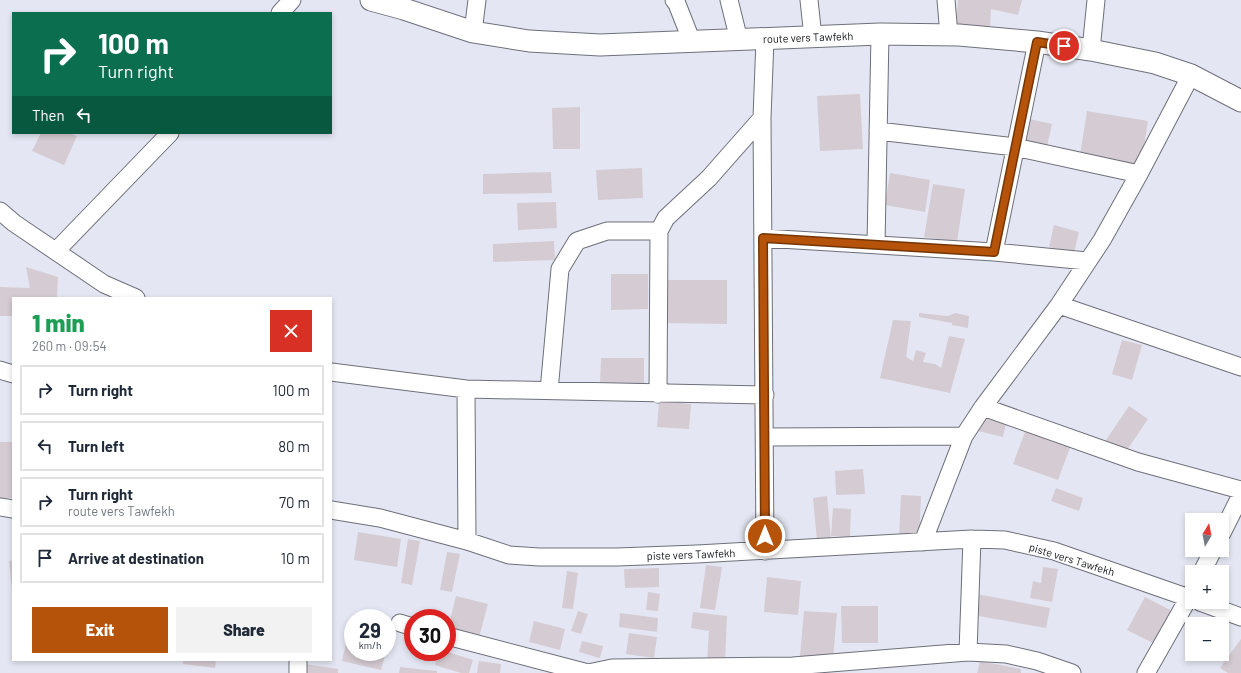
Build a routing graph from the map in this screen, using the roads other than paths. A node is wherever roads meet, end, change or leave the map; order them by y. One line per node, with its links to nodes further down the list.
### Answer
1 (292, 0): 9 (street)
2 (371, 0): 10 (street, route vers Tawfekh)
3 (476, 0): 10 (street)
4 (674, 0): 16 (street)
5 (729, 0): 15 (street)
6 (809, 0): 13 (street)
7 (946, 0): 12 (street)
8 (1096, 0): 18 (street)
9 (281, 12)
10 (473, 32): 16 (street, route vers Tawfekh)
11 (880, 34): 12 (street, route vers Tawfekh); 13 (street, route vers Tawfekh); 22 (street)
12 (949, 35): 17 (street, route vers Tawfekh)
13 (813, 37): 14 (street, route vers Tawfekh)
14 (765, 39): 15 (street, route vers Tawfekh); 21 (street)
15 (739, 40): 16 (street, route vers Tawfekh)
16 (692, 42)
17 (1037, 42): 18 (street, route vers Tawfekh); 24 (street)
18 (1091, 50): 19 (street, route vers Tawfekh)
19 (1191, 75): 20 (street, route vers Tawfekh); 25 (street)
20 (1241, 101)
21 (762, 118): 27 (street); 28 (street)
22 (878, 132): 24 (street); 29 (street)
23 (169, 134): 30 (street)
24 (1015, 147): 25 (street); 31 (street)
25 (1139, 174): 32 (street)
26 (0, 211): 30 (street)
27 (659, 231): 40 (street); 41 (street)
28 (763, 238): 29 (street); 42 (street)
29 (876, 245): 31 (street)
30 (56, 251): 33 (street)
31 (994, 252): 32 (street)
32 (1088, 262): 34 (street)
33 (134, 297)
34 (1059, 304): 35 (street); 43 (street)
35 (1241, 367)
36 (0, 370): 38 (street)
37 (332, 372): 39 (street)
38 (12, 374)
39 (466, 389): 40 (street); 53 (street)
40 (549, 391): 41 (street)
41 (658, 394): 42 (street)
42 (765, 395): 45 (street)
43 (983, 407): 44 (street); 46 (street)
44 (964, 436): 45 (street); 54 (street)
45 (766, 437): 55 (street)
46 (1241, 490)
47 (1241, 495): 51 (street)
48 (0, 507): 49 (street)
49 (12, 509)
50 (332, 510): 53 (street, piste vers Tawfekh)
51 (1229, 519)
52 (972, 539): 54 (street, piste vers Tawfekh); 56 (street, piste vers Tawfekh); 61 (street)
53 (467, 541): 55 (street, piste vers Tawfekh)
54 (923, 542): 55 (street, piste vers Tawfekh)
55 (765, 551)
56 (1185, 595)
57 (1186, 609): 68 (street)
58 (1221, 609): 59 (street, piste vers Tawfekh)
59 (1241, 617)
60 (456, 638): 66 (street)
61 (968, 652): 63 (street); 64 (street)
62 (298, 661): 65 (street)
63 (1035, 667): 67 (street)
64 (792, 670): 66 (street)
65 (298, 673)
66 (588, 673)
67 (1072, 673)
68 (1146, 673)

